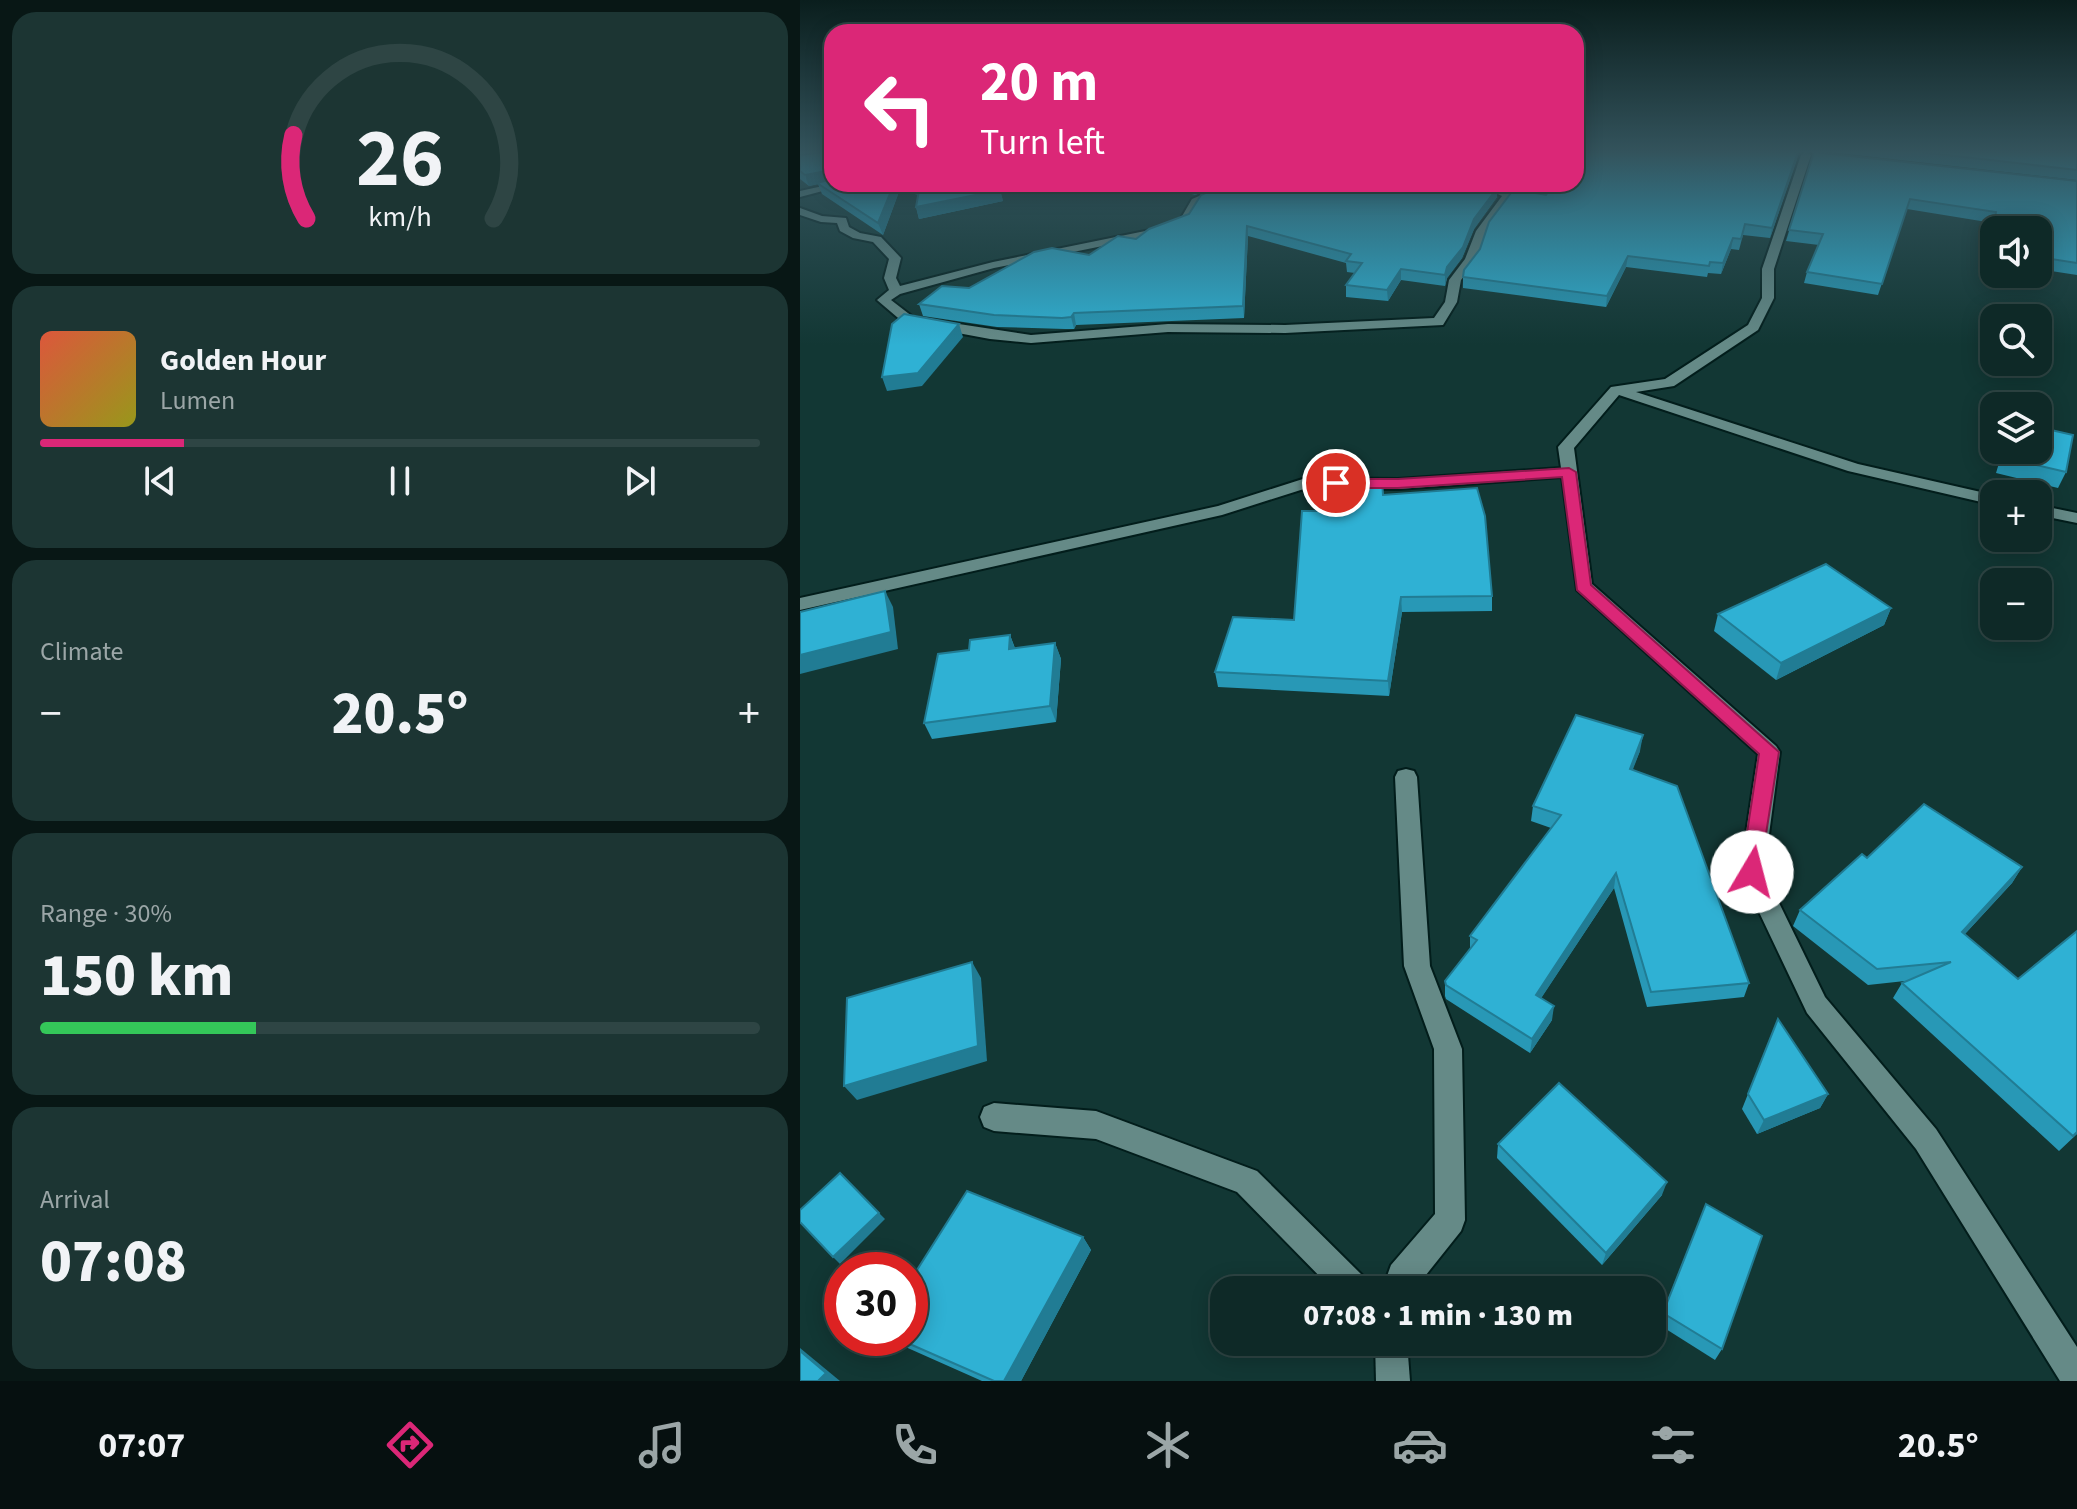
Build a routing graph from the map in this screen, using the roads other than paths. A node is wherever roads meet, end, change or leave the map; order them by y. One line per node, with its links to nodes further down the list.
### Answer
1 (814, 216): 5 (street)
2 (1187, 216): 5 (street)
3 (1492, 216): 5 (street)
4 (1785, 216): 6 (street)
5 (896, 291)
6 (1616, 390): 7 (street); 8 (street)
7 (1569, 472): 11 (street); 17 (street)
8 (1980, 497)
9 (2052, 513): 10 (street)
10 (2077, 518)
11 (800, 604)
12 (1406, 777): 15 (street)
13 (994, 1117): 14 (street)
14 (1341, 1276)
15 (1402, 1276)
16 (1392, 1356): 18 (street)
17 (2077, 1377)
18 (1393, 1381)

